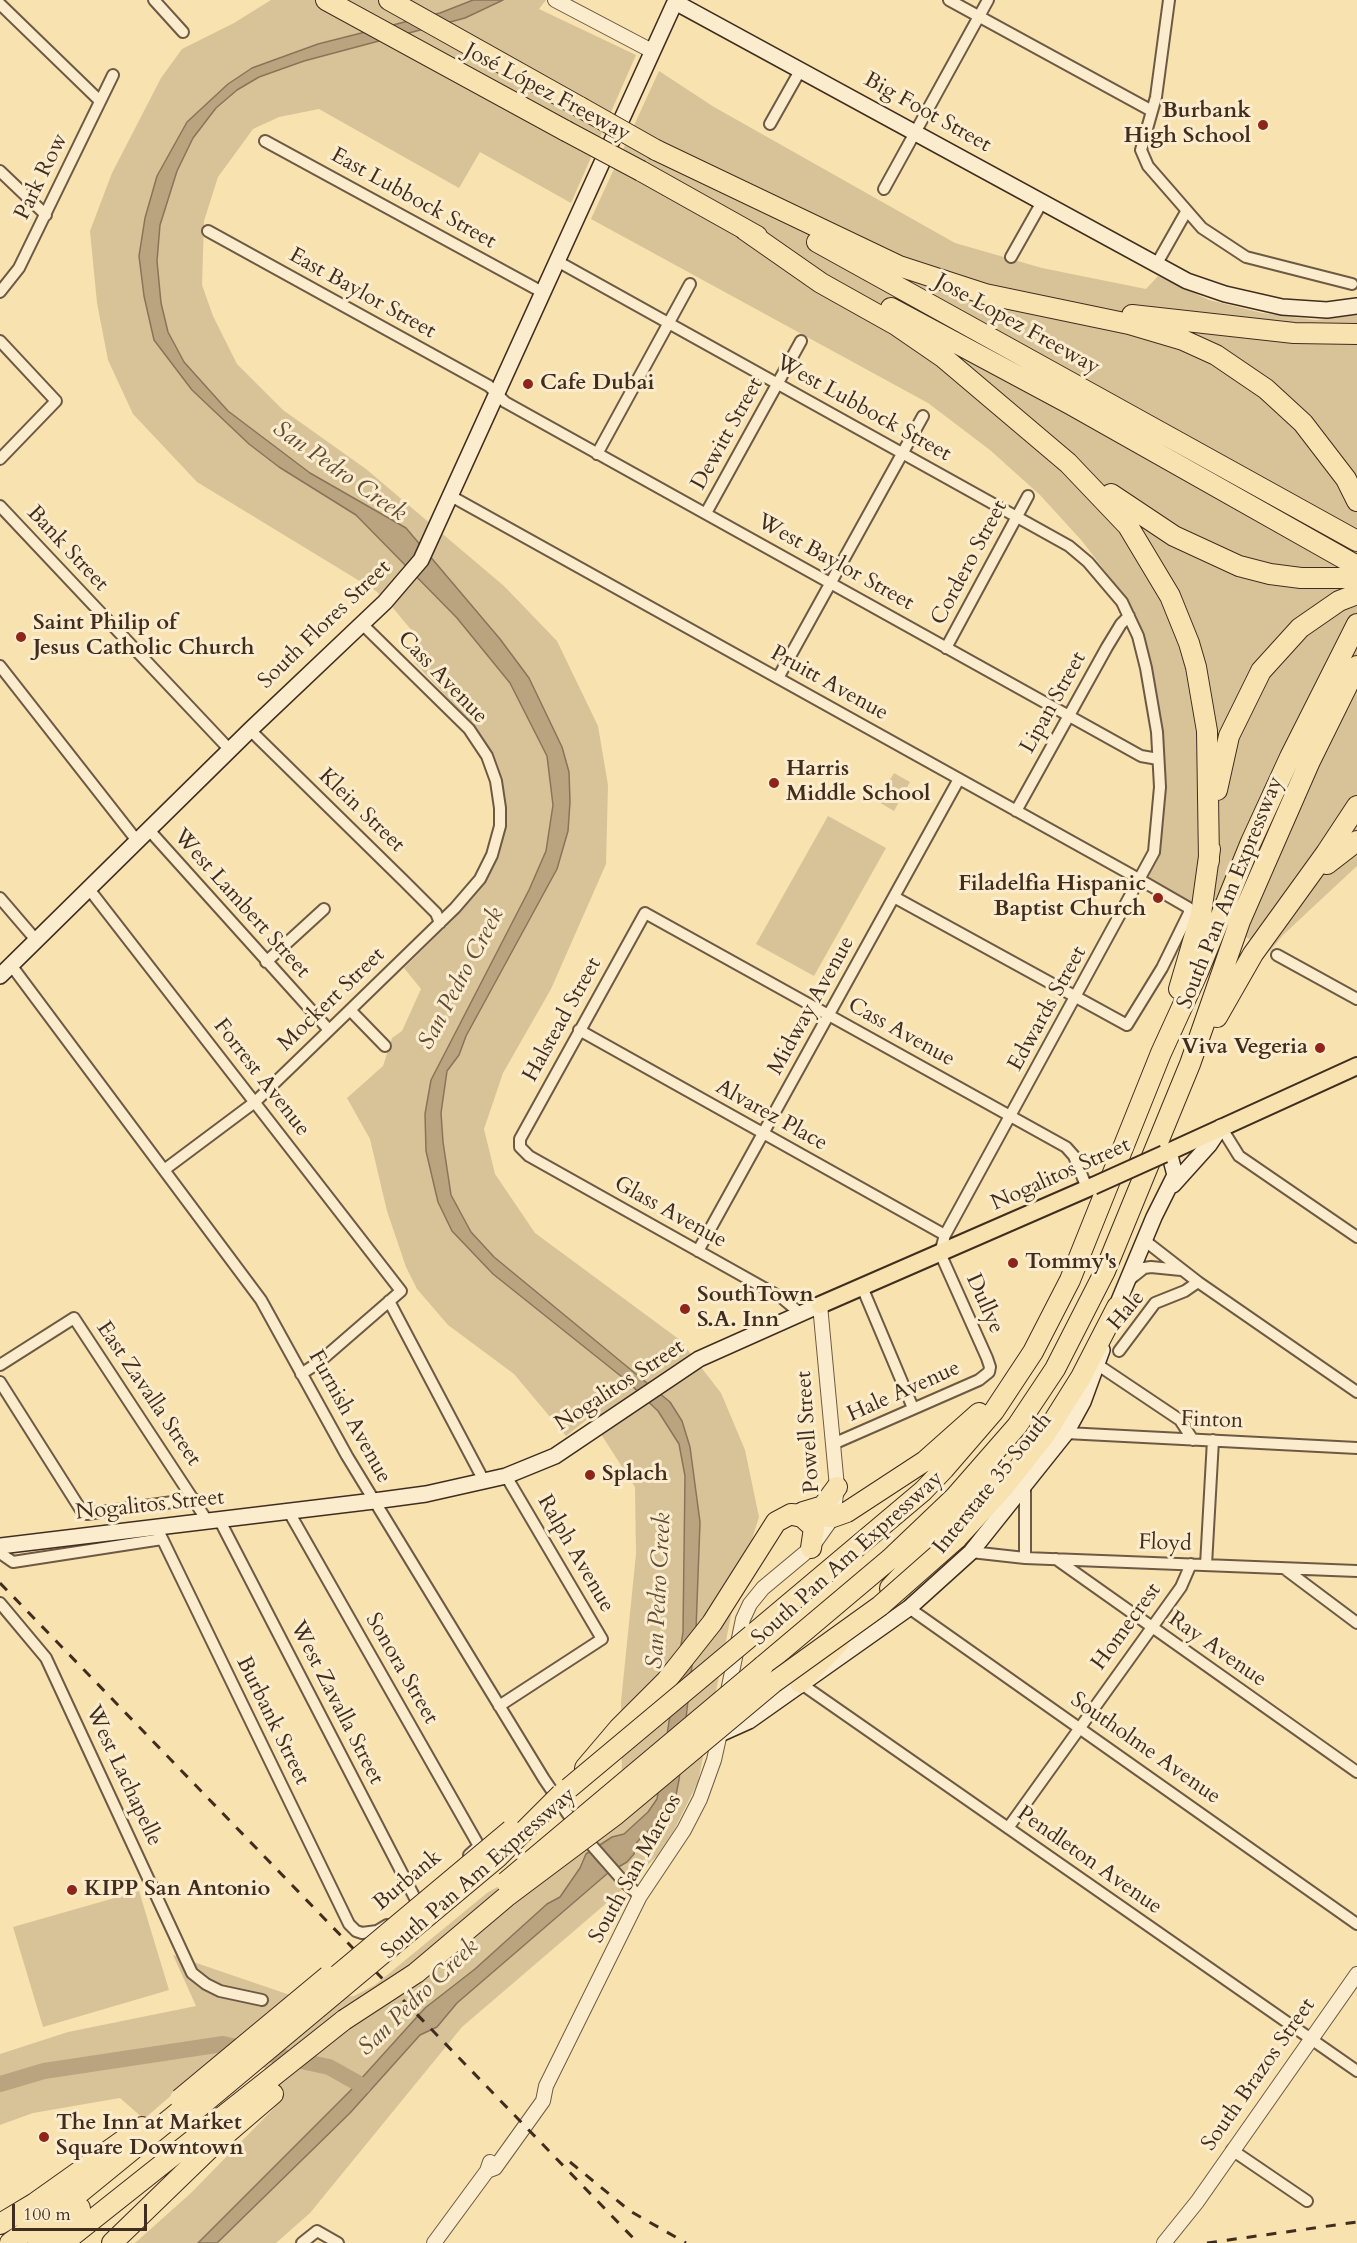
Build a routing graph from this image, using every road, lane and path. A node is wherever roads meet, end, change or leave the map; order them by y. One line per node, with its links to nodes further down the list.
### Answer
1 (154, 0): 11 (street)
2 (326, 0): 26 (highway, José López Freeway, bridge)
3 (389, 0): 20 (highway, José López Freeway, bridge)
4 (555, 0): 12 (street)
5 (949, 0): 10 (street)
6 (987, 0): 10 (street)
7 (1169, 0): 16 (street)
8 (676, 1): 12 (main road, South Flores Street); 13 (main road, Big Foot Street)
9 (0, 4): 15 (street)
10 (979, 16): 16 (street); 18 (street)
11 (183, 32)
12 (652, 51): 29 (main road, South Flores Street)
13 (801, 69): 17 (street); 18 (main road, Big Foot Street)
14 (113, 75): 15 (street, Park Row)
15 (100, 101): 25 (street, Park Row)
16 (1152, 111): 24 (street)
17 (770, 124)
18 (915, 132): 22 (street); 23 (main road, Big Foot Street)
19 (265, 141): 34 (street, East Lubbock Street)
20 (656, 150): 35 (highway); 48 (highway, Jose Lopez Freeway)
21 (0, 171): 25 (street)
22 (884, 189)
23 (1042, 202): 28 (street); 30 (main road, Big Foot Street)
24 (1186, 212): 30 (street); 32 (street)
25 (46, 215): 33 (street, Park Row)
26 (745, 230): 44 (highway); 48 (highway, Jose Lopez Freeway)
27 (208, 231): 42 (street, East Baylor Street)
28 (1011, 257)
29 (557, 261): 34 (main road, South Flores Street); 37 (street, West Lubbock Street)
30 (1156, 266): 36 (main road)
31 (690, 284): 37 (street)
32 (1352, 284)
33 (0, 292)
34 (542, 292): 42 (main road, South Flores Street)
35 (1031, 303): 38 (highway); 51 (highway)
36 (1357, 306)
37 (669, 322): 41 (street, West Lubbock Street); 46 (street)
38 (1357, 334)
39 (0, 341): 47 (street)
40 (801, 341): 41 (street, Dewitt Street)
41 (778, 384): 45 (street, West Lubbock Street); 53 (street, Dewitt Street)
42 (496, 394): 46 (street, West Baylor Street); 49 (main road, South Flores Street)
43 (923, 416): 45 (street)
44 (1052, 449): 57 (highway); 77 (highway)
45 (902, 453): 54 (street, West Lubbock Street); 58 (street)
46 (597, 454): 53 (street, West Baylor Street)
47 (0, 459)
48 (1240, 488): 55 (highway, Jose Lopez Freeway); 56 (highway, Jose Lopez Freeway)
49 (449, 495): 61 (main road, South Flores Street); 66 (street, Pruitt Avenue)
50 (1028, 496): 54 (street, Cordero Street)
51 (1357, 501)
52 (0, 506): 69 (street, Bank Street)
53 (706, 513): 58 (street, West Baylor Street)
54 (1017, 516): 60 (street, West Lubbock Street); 63 (street, Cordero Street)
55 (1357, 541)
56 (1357, 566)
57 (1357, 578)
58 (830, 582): 63 (street, West Baylor Street); 66 (street)
59 (1357, 594): 77 (highway)
60 (1129, 616): 67 (street, Lipan Street); 70 (street, Edwards Street)
61 (361, 623): 68 (main road, South Flores Street); 85 (street, Cass Avenue)
62 (1357, 624): 97 (highway, South Pan Am Expressway)
63 (946, 648): 67 (street, West Baylor Street)
64 (0, 666): 76 (street)
65 (1357, 666): 98 (highway, South Pan Am Expressway)
66 (778, 678): 71 (street, Pruitt Avenue)
67 (1070, 716): 70 (street, West Baylor Street); 73 (street, Lipan Street)
68 (250, 730): 69 (main road, South Flores Street); 85 (street, Klein Street)
69 (230, 750): 74 (main road, South Flores Street)
70 (1158, 759): 78 (street, Edwards Street)
71 (959, 779): 73 (street, Pruitt Avenue); 81 (street, Midway Avenue)
72 (1357, 806): 79 (highway)
73 (1016, 811): 78 (street, Pruitt Avenue)
74 (149, 830): 76 (main road, South Flores Street); 88 (street, West Lambert Street)
75 (1357, 841): 79 (highway)
76 (138, 842): 80 (main road, South Flores Street)
77 (1209, 861): 97 (highway)
78 (1141, 880): 90 (street, Edwards Street); 90 (street, Pruitt Avenue)
79 (1304, 883): 98 (highway)
80 (89, 889): 86 (main road, South Flores Street); 100 (street, Forrest Avenue)
81 (894, 897): 90 (street); 93 (street, Midway Avenue)
82 (0, 898): 86 (street)
83 (324, 909): 88 (street)
84 (645, 913): 93 (street, Cass Avenue); 95 (street, Halstead Street)
85 (440, 923): 92 (street, Mockert Street)
86 (36, 940): 89 (main road, South Flores Street)
87 (1277, 955): 91 (street)
88 (266, 962): 94 (street, West Lambert Street)
89 (5, 970): 106 (street, Furnish Avenue)
90 (1077, 998): 101 (street, Edwards Street)
91 (1357, 999)
92 (350, 1010): 94 (street, Mockert Street); 96 (street)
93 (829, 1016): 101 (street, Cass Avenue); 103 (street, Midway Avenue)
94 (329, 1030): 100 (street, Mockert Street)
95 (579, 1030): 103 (street, Alvarez Place); 104 (street, Halstead Street)
96 (385, 1046)
97 (1161, 1053): 127 (highway, South Pan Am Expressway)
98 (1190, 1064): 130 (highway, South Pan Am Expressway)
99 (1354, 1071): 102 (main road, Nogalitos Street)
100 (255, 1102): 106 (street, Mockert Street); 118 (street, Forrest Avenue)
101 (1011, 1116): 107 (street, Cass Avenue); 109 (street, Edwards Street)
102 (1221, 1127): 105 (main road, Nogalitos Street); 108 (main road, Interstate 35 South); 110 (street)
103 (763, 1134): 109 (street, Alvarez Place); 112 (street, Midway Avenue)
104 (520, 1147): 112 (street, Glass Avenue)
105 (1166, 1153): 107 (main road, Nogalitos Street, bridge); 108 (main road, Interstate 35 South)
106 (164, 1170): 126 (street, Furnish Avenue)
107 (1090, 1187): 113 (main road, Nogalitos Street)
108 (1170, 1187): 111 (main road, Interstate 35 South)
109 (945, 1235): 113 (street, Edwards Street)
110 (1357, 1237)
111 (1144, 1240): 114 (street); 115 (main road, Interstate 35 South)
112 (698, 1251): 121 (street, Glass Avenue)
113 (940, 1253): 117 (main road, Nogalitos Street); 125 (street, Dullye)
114 (1184, 1271): 115 (street); 116 (street)
115 (1128, 1280): 120 (main road, Interstate 35 South)
116 (1198, 1282): 122 (street, Hale); 129 (street)
117 (862, 1287): 119 (main road, Nogalitos Street); 131 (street)
118 (389, 1301): 126 (street); 139 (street)
119 (820, 1305): 121 (main road, Nogalitos Street); 135 (street, Powell Street)
120 (1117, 1307): 124 (main road, Interstate 35 South); 176 (highway, bridge)
121 (801, 1314): 137 (main road, Nogalitos Street)
122 (1119, 1352)
123 (0, 1365): 141 (street, East Zavalla Street)
124 (1098, 1365): 132 (main road, Interstate 35 South); 133 (street)
125 (989, 1372): 131 (street, Hale Avenue)
126 (301, 1374): 143 (street, Furnish Avenue)
127 (1017, 1379): 142 (highway); 167 (highway, South Pan Am Expressway, bridge)
128 (0, 1382): 141 (street)
129 (1357, 1392)
130 (1035, 1402): 162 (highway); 176 (highway, South Pan Am Expressway, bridge)
131 (913, 1408): 135 (street, Hale Avenue)
132 (1066, 1433): 133 (street, Finton); 140 (main road, Interstate 35 South)
133 (1193, 1440): 134 (street, Finton)
134 (1213, 1440): 136 (street, Finton); 155 (street)
135 (833, 1444): 138 (street, Powell Street)
136 (1357, 1448)
137 (506, 1476): 139 (main road, Nogalitos Street); 163 (street, Ralph Avenue)
138 (837, 1479): 142 (highway); 145 (highway); 146 (street, Powell Street)
139 (484, 1481): 143 (main road, Nogalitos Street)
140 (1025, 1487): 150 (main road, Interstate 35 South); 152 (street)
141 (194, 1499): 147 (street, East Zavalla Street)
142 (868, 1499): 146 (highway)
143 (374, 1502): 144 (main road, Nogalitos Street); 163 (street, Furnish Avenue)
144 (289, 1512): 147 (main road, Nogalitos Street); 169 (street, Sonora Street)
145 (791, 1514): 146 (highway); 149 (highway); 167 (highway, bridge)
146 (833, 1517): 149 (street, Powell Street)
147 (214, 1521): 148 (main road, Nogalitos Street); 171 (street, West Zavalla Street)
148 (159, 1533): 151 (main road, Nogalitos Street); 173 (street, Burbank Street)
149 (811, 1548): 165 (street, Powell Street)
150 (971, 1552): 152 (street, Floyd); 159 (main road, Interstate 35 South)
151 (1, 1553)
152 (1025, 1558): 153 (street, Floyd)
153 (1056, 1559): 154 (street, Floyd); 161 (street, Ray Avenue)
154 (1191, 1564): 155 (street, Floyd); 161 (street, Homecrest)
155 (1206, 1565): 156 (street, Floyd)
156 (1284, 1569): 157 (street, Floyd); 160 (street)
157 (1357, 1571)
158 (0, 1603): 175 (street, West Lachapelle)
159 (909, 1608): 162 (main road, Interstate 35 South); 164 (street, Southolme Avenue)
160 (1357, 1623)
161 (1150, 1627): 164 (street, Homecrest); 166 (street, Ray Avenue)
162 (800, 1683): 165 (main road, Interstate 35 South); 168 (street, Pendleton Avenue)
163 (499, 1706): 170 (street, Furnish Avenue)
164 (1079, 1727): 168 (street, Homecrest); 172 (street, Southolme Avenue)
165 (720, 1734): 170 (street, South San Marcos)
166 (1357, 1772)
167 (565, 1791): 179 (highway, South Pan Am Expressway, bridge); 179 (highway, South Pan Am Expressway, bridge)
168 (1008, 1828): 177 (street, Pendleton Avenue)
169 (479, 1846): 171 (street, Burbank)
170 (635, 1892): 192 (street, South San Marcos)
171 (417, 1902): 173 (street, Burbank)
172 (1357, 1924)
173 (356, 1931)
174 (1357, 1974): 177 (street, South Brazos Street)
175 (262, 2000)
176 (340, 2024): 180 (highway, South Pan Am Expressway); 180 (highway)
177 (1310, 2039): 178 (street, Pendleton Avenue); 181 (street, South Brazos Street)
178 (1357, 2071)
179 (186, 2106): 184 (highway); 185 (highway, South Pan Am Expressway); 186 (highway, South Pan Am Expressway)
180 (212, 2136): 187 (highway, South Pan Am Expressway); 188 (highway, South Pan Am Expressway); 189 (highway)
181 (1232, 2150): 182 (street); 183 (street, South Brazos Street)
182 (1307, 2201)
183 (1197, 2202): 193 (street, South Brazos Street); 194 (street, South Brazos Street)
184 (0, 2224)
185 (10, 2243)
186 (38, 2243)
187 (63, 2243)
188 (85, 2243)
189 (112, 2243)
190 (302, 2243): 191 (street)
191 (338, 2243)
192 (434, 2243)
193 (1164, 2243)
194 (1172, 2243)

